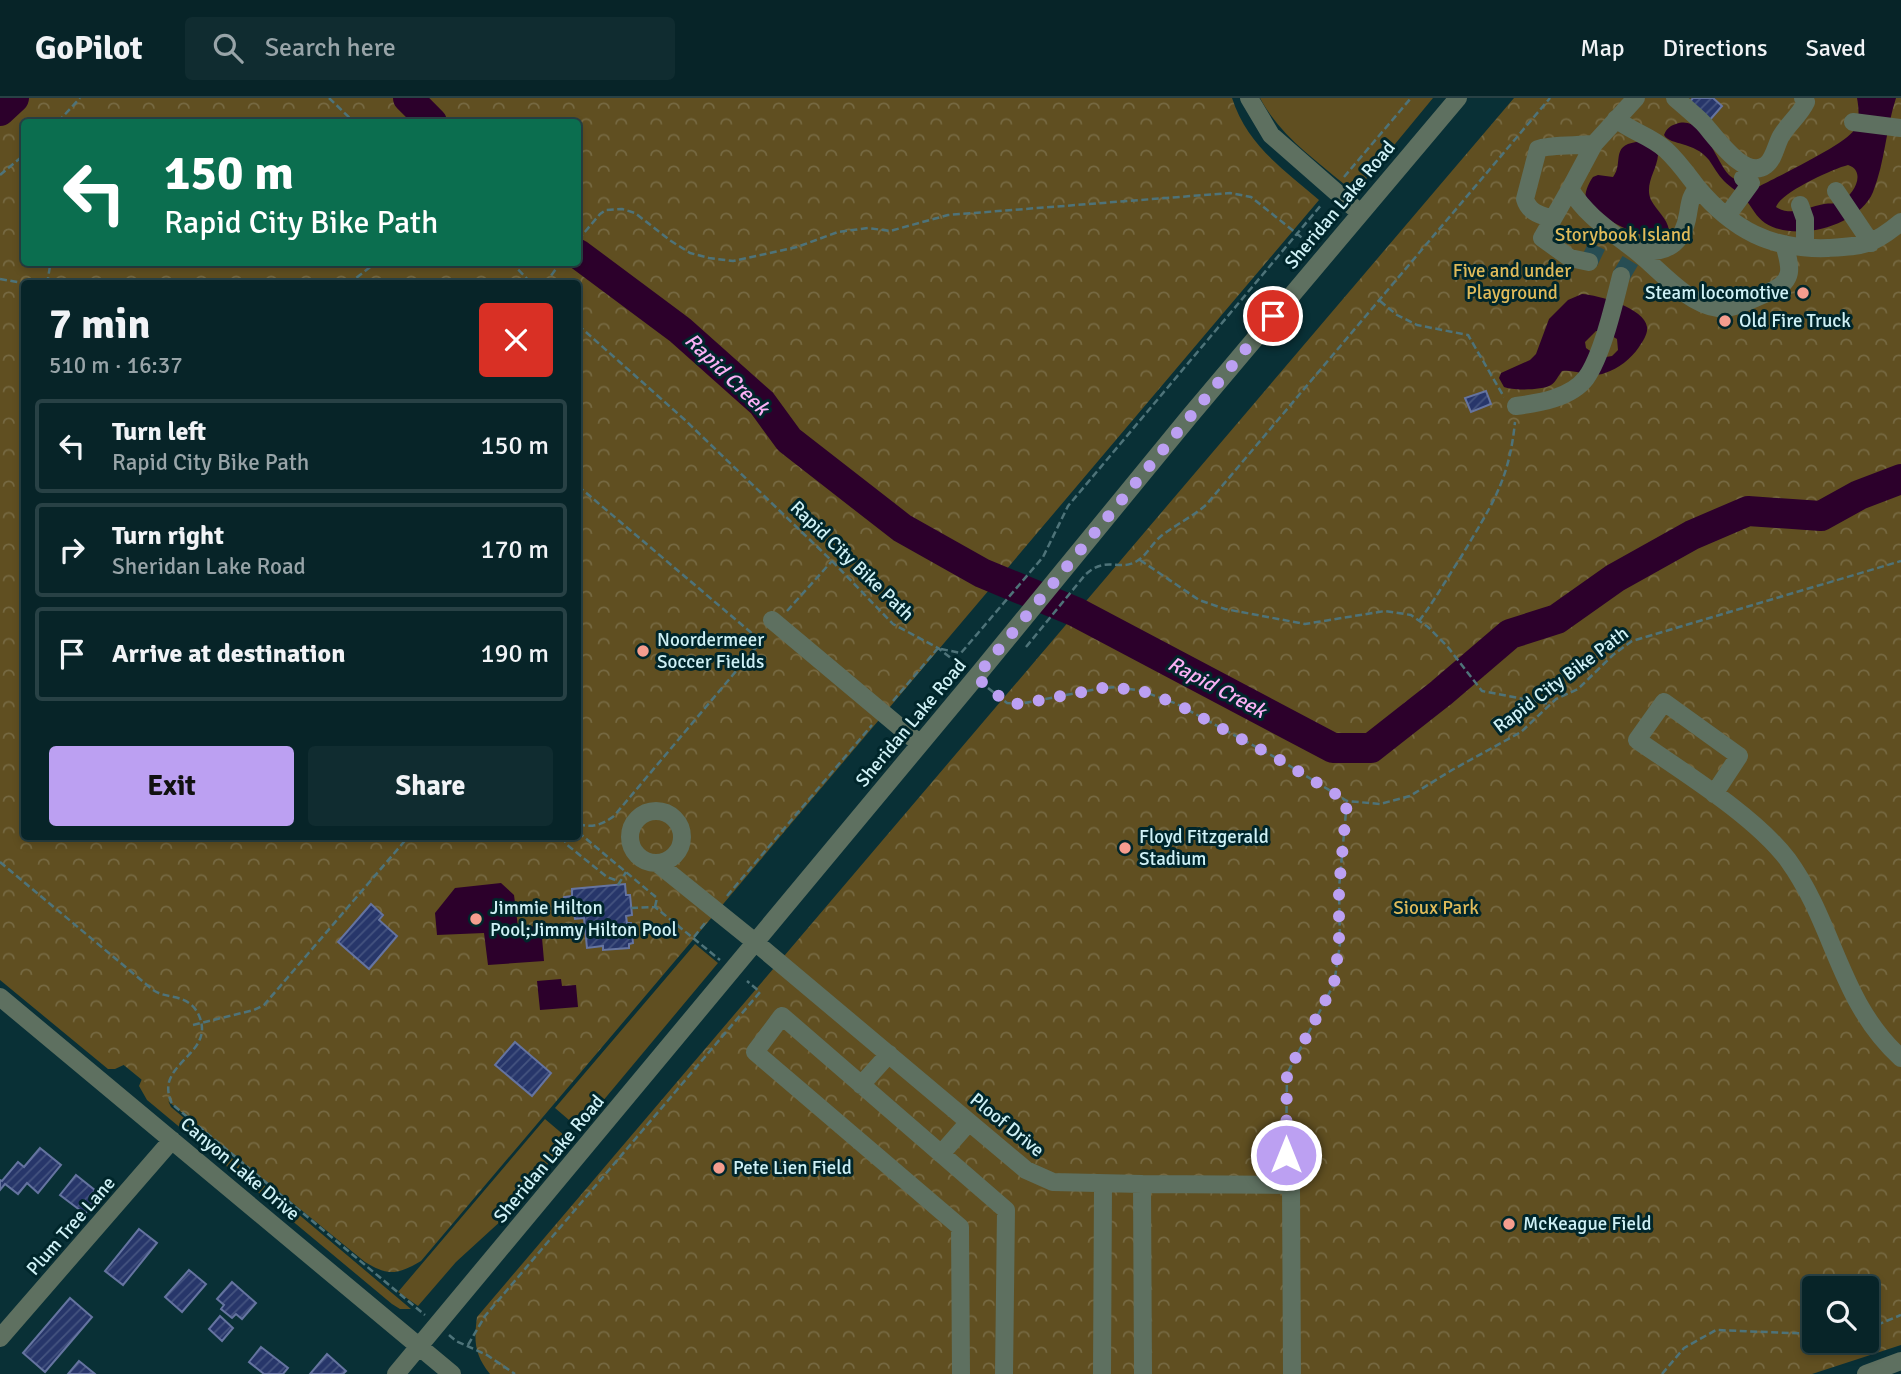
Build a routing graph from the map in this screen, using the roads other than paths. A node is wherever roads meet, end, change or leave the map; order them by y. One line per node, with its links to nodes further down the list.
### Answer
1 (1249, 98): 15 (street)
2 (1458, 98): 15 (street, Sheridan Lake Road)
3 (1636, 98): 6 (street)
4 (1675, 98): 5 (street)
5 (1803, 98)
6 (1616, 119): 9 (street); 11 (street)
7 (1853, 122): 8 (street)
8 (1895, 128)
9 (1594, 144): 12 (street); 17 (street)
10 (1743, 178): 16 (street)
11 (1698, 188): 16 (street); 22 (street)
12 (1570, 189): 17 (street); 22 (street)
13 (1836, 191): 19 (street)
14 (1800, 205): 21 (street)
15 (1360, 213): 27 (street, Sheridan Lake Road)
16 (1727, 216): 20 (street)
17 (1553, 219): 23 (street)
18 (1901, 223): 19 (street)
19 (1871, 243): 21 (street)
20 (1784, 244): 21 (street); 22 (street)
21 (1805, 247)
22 (1636, 251)
23 (1590, 262)
24 (1621, 276): 25 (street)
25 (1516, 406)
26 (774, 622): 27 (street)
27 (920, 744): 30 (street, Sheridan Lake Road)
28 (1714, 794): 28 (street); 33 (street)
29 (657, 863): 30 (street, Ploof Drive)
30 (755, 942): 32 (street, Ploof Drive); 41 (street, Sheridan Lake Road)
31 (0, 997): 36 (street, Canyon Lake Drive)
32 (888, 1054): 34 (street); 35 (street, Ploof Drive)
33 (1901, 1058)
34 (861, 1085): 37 (street); 45 (street)
35 (969, 1122): 37 (street); 39 (street, Ploof Drive)
36 (172, 1140): 40 (street, Plum Tree Lane); 41 (street, Canyon Lake Drive)
37 (941, 1154): 46 (street)
38 (1142, 1184): 39 (street, Ploof Drive); 48 (street); 49 (street, Ploof Drive)
39 (1103, 1185): 47 (street)
40 (0, 1338)
41 (419, 1347): 43 (street, Sheridan Lake Road); 44 (street, Canyon Lake Drive)
42 (1901, 1362): 50 (street)
43 (396, 1374)
44 (452, 1374)
45 (961, 1374)
46 (1004, 1374)
47 (1102, 1374)
48 (1143, 1374)
49 (1292, 1374)
50 (1866, 1374)

